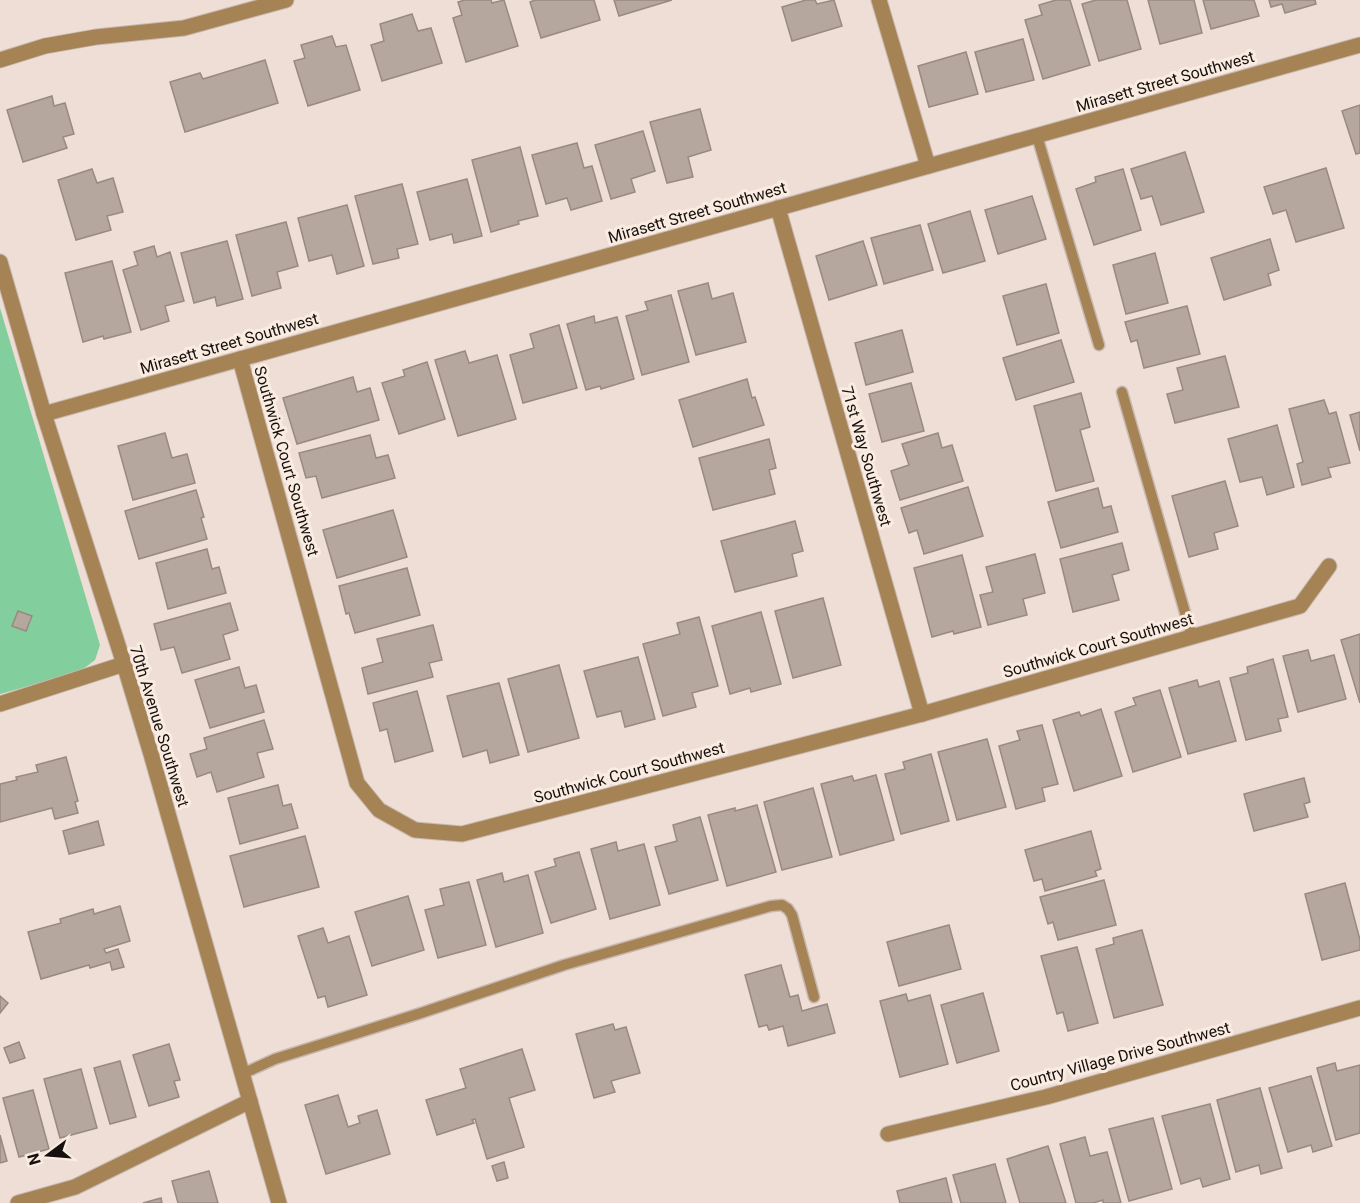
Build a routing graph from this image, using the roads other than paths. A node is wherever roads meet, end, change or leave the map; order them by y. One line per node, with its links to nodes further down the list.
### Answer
1 (286, 0): 4 (street)
2 (879, 0): 6 (street)
3 (1360, 45): 5 (street, Mirasett Street Southwest)
4 (0, 60)
5 (1037, 136): 6 (street, Mirasett Street Southwest); 9 (lane)
6 (928, 166): 7 (street, Mirasett Street Southwest)
7 (778, 208): 10 (street, Mirasett Street Southwest); 17 (street, 71st Way Southwest)
8 (0, 262): 12 (street, 70th Avenue Southwest)
9 (1099, 345)
10 (240, 359): 12 (street, Mirasett Street Southwest); 17 (street, Southwick Court Southwest)
11 (1122, 392): 14 (lane)
12 (44, 414): 15 (street, 70th Avenue Southwest)
13 (1329, 566): 14 (street, Southwick Court Southwest)
14 (1192, 637): 17 (street, Southwick Court Southwest)
15 (123, 664): 16 (street); 20 (street, 70th Avenue Southwest)
16 (0, 704)
17 (922, 714)
18 (814, 997): 20 (lane)
19 (1360, 1008): 22 (street, Country Village Drive Southwest)
20 (242, 1074): 21 (street, 70th Avenue Southwest)
21 (250, 1101): 23 (street); 24 (street, 70th Avenue Southwest)
22 (888, 1134)
23 (18, 1203)
24 (279, 1203)

